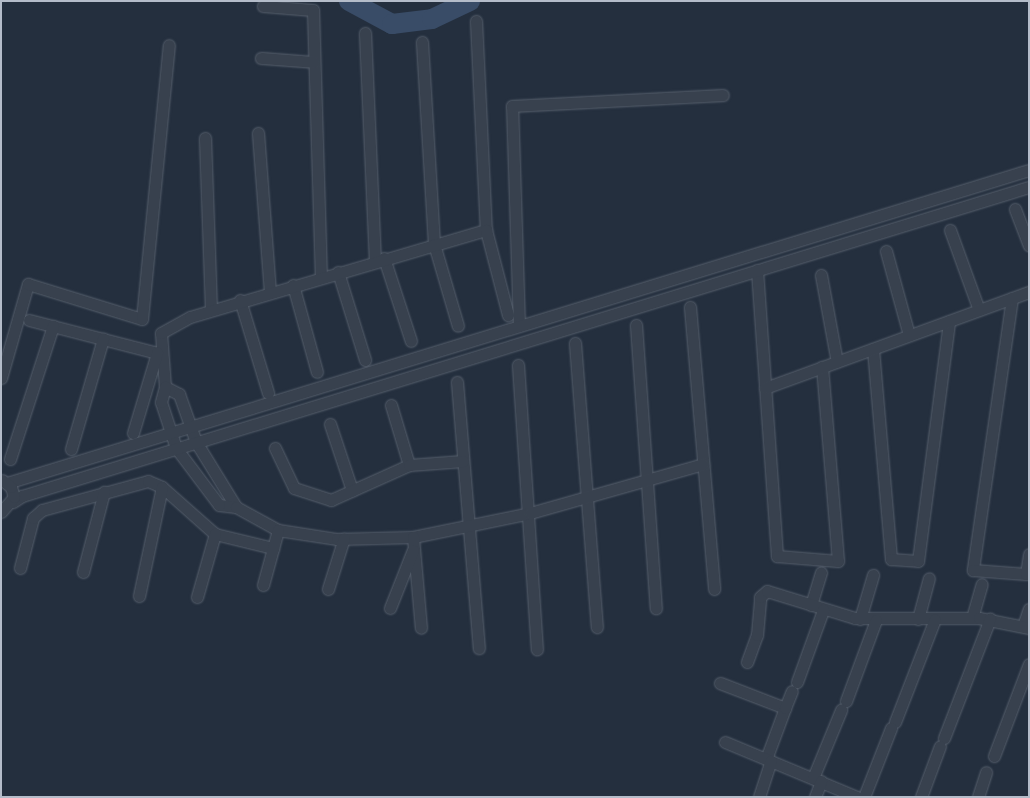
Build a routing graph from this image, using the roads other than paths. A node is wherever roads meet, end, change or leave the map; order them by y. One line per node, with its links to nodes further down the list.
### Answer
1 (263, 6): 7 (street)
2 (476, 21): 14 (street)
3 (365, 33): 19 (street)
4 (422, 42): 16 (street)
5 (169, 45): 52 (street)
6 (261, 58): 7 (street)
7 (314, 62): 23 (street)
8 (723, 95): 38 (street)
9 (258, 133): 25 (street)
10 (205, 138): 30 (street)
11 (1029, 170): 38 (street)
12 (1029, 186): 20 (street)
13 (1015, 209): 17 (street)
14 (486, 230): 16 (street); 32 (street)
15 (950, 230): 31 (street)
16 (434, 244): 19 (street); 37 (street)
17 (1029, 245)
18 (886, 251): 39 (street)
19 (380, 260): 21 (street); 41 (street)
20 (757, 270): 51 (street); 55 (street)
21 (338, 272): 23 (street); 45 (street)
22 (821, 275): 46 (street)
23 (321, 276): 24 (street)
24 (293, 285): 25 (street); 50 (street)
25 (270, 291): 28 (street)
26 (1029, 292): 27 (street)
27 (1012, 298): 31 (street); 86 (street)
28 (240, 300): 30 (street); 56 (street)
29 (690, 307): 68 (street)
30 (211, 309): 44 (street)
31 (979, 310): 34 (street)
32 (508, 315)
33 (29, 320): 36 (street)
34 (949, 321): 39 (street); 43 (street)
35 (636, 325): 70 (street)
36 (53, 326): 40 (street); 66 (street)
37 (458, 326)
38 (519, 326): 47 (street)
39 (909, 335): 43 (street)
40 (103, 339): 44 (street); 65 (street)
41 (410, 341)
42 (575, 342): 75 (street)
43 (873, 349): 46 (street)
44 (159, 354): 54 (street); 60 (street)
45 (365, 360)
46 (838, 362): 49 (street)
47 (405, 363): 51 (street); 59 (street)
48 (518, 365): 79 (street)
49 (822, 367): 55 (street); 55 (street)
50 (317, 372)
51 (409, 377): 62 (street)
52 (1, 378)
53 (457, 382): 67 (street)
54 (165, 387): 59 (street); 61 (street)
55 (765, 388)
56 (268, 393)
57 (391, 405): 69 (street)
58 (330, 424): 73 (street)
59 (192, 428): 61 (street); 62 (street)
60 (133, 433)
61 (170, 435): 63 (street); 71 (street)
62 (196, 442): 63 (street); 77 (street)
63 (176, 448): 76 (street); 77 (street)
64 (275, 448): 73 (street)
65 (71, 449)
66 (10, 459)
67 (464, 461): 69 (street); 80 (street)
68 (703, 464): 70 (street); 95 (street)
69 (409, 465): 73 (street)
70 (647, 478): 75 (street); 100 (street)
71 (4, 482): 76 (street)
72 (162, 486): 74 (street); 82 (street); 96 (street)
73 (352, 490)
74 (104, 492): 87 (street); 88 (street)
75 (587, 494): 79 (street); 109 (street)
76 (13, 502): 78 (street)
77 (236, 507): 81 (street)
78 (1, 512)
79 (528, 513): 80 (street); 113 (street)
80 (469, 525): 84 (street); 112 (street)
81 (278, 530): 83 (street); 85 (street)
82 (215, 534): 85 (street); 97 (street)
83 (344, 538): 84 (street); 94 (street)
84 (413, 543): 99 (street); 111 (street)
85 (273, 548): 93 (street)
86 (1029, 554)
87 (20, 568)
88 (83, 572)
89 (822, 572): 98 (street)
90 (873, 575): 104 (street)
91 (928, 578): 105 (street)
92 (982, 584): 103 (street)
93 (263, 585)
94 (328, 589)
95 (714, 589)
96 (139, 596)
97 (197, 597)
98 (811, 605): 102 (street); 114 (street)
99 (390, 608)
100 (656, 608)
101 (1029, 609): 110 (street)
102 (823, 610): 104 (street); 117 (street)
103 (972, 618): 106 (street); 107 (street)
104 (860, 619): 108 (street)
105 (918, 619): 106 (street); 108 (street)
106 (935, 619): 126 (street)
107 (990, 619): 110 (street); 127 (street)
108 (876, 620): 122 (street)
109 (597, 627)
110 (1026, 627)
111 (422, 628)
112 (479, 648)
113 (537, 648)
114 (747, 662)
115 (1029, 664): 119 (street)
116 (720, 683): 117 (street)
117 (785, 708): 120 (street)
118 (725, 742): 120 (street)
119 (994, 756)
120 (768, 760): 122 (street); 123 (street)
121 (986, 772): 128 (street)
122 (817, 780): 124 (street); 125 (street)
123 (759, 797)
124 (815, 797)
125 (857, 797)
126 (864, 797)
127 (921, 797)
128 (978, 797)

